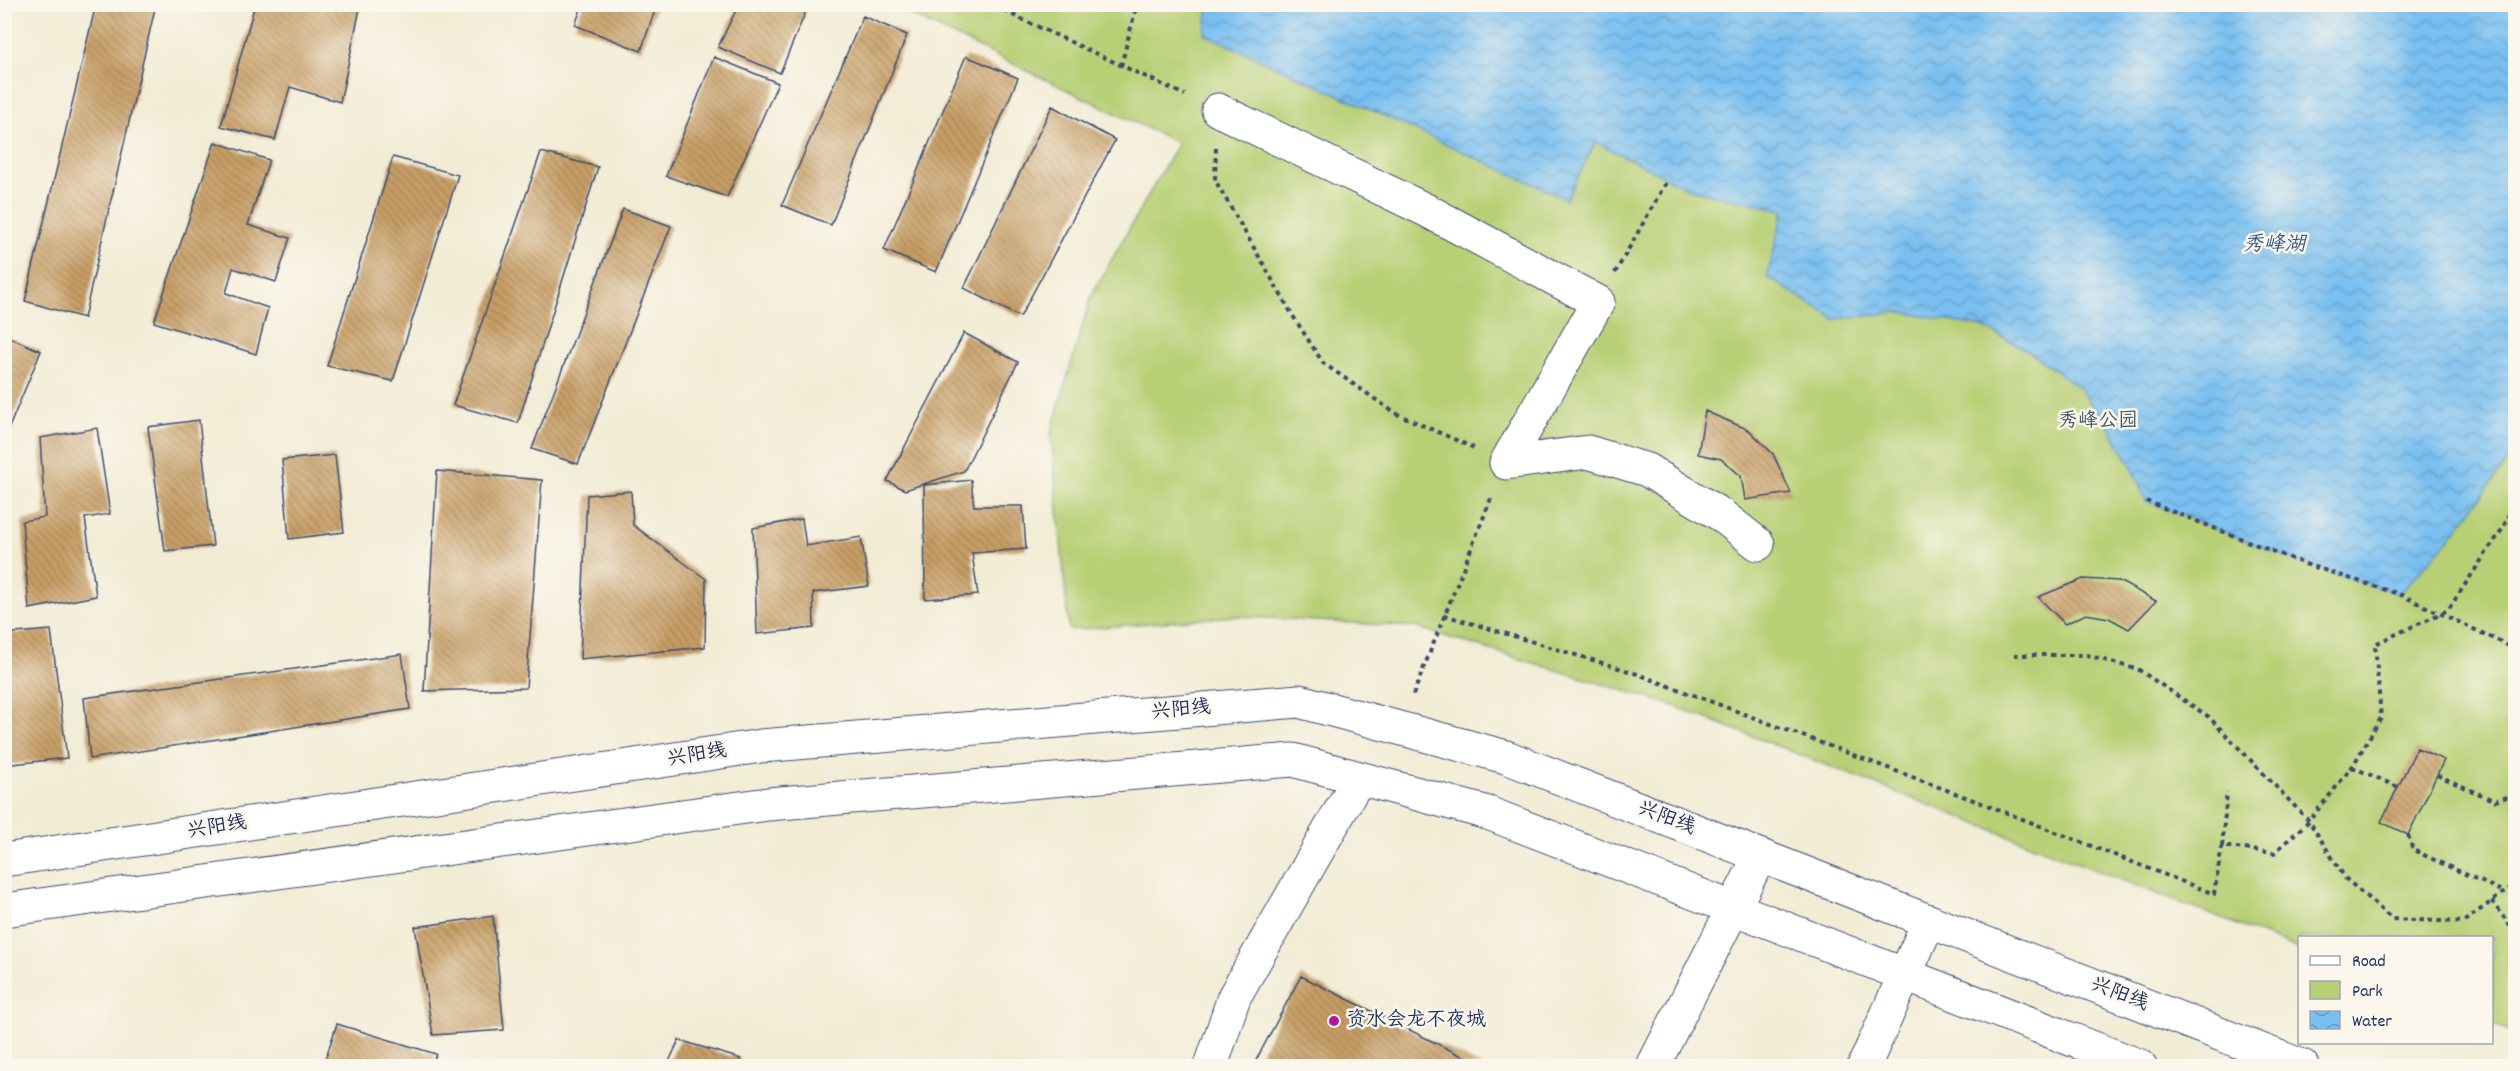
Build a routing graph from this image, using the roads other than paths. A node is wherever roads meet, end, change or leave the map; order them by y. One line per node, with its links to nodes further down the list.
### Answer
1 (1218, 111): 2 (main road)
2 (1758, 544)
3 (1359, 778): 6 (main road); 7 (main road); 10 (main road)
4 (1760, 856): 5 (main road, 兴阳线); 6 (main road); 8 (main road, 兴阳线)
5 (4, 860)
6 (1733, 909): 9 (main road); 11 (main road)
7 (4, 910)
8 (1929, 921): 9 (main road); 14 (main road, 兴阳线)
9 (1906, 976): 12 (main road); 13 (main road)
10 (1211, 1066)
11 (1653, 1066)
12 (1864, 1066)
13 (2140, 1066)
14 (2302, 1066)

